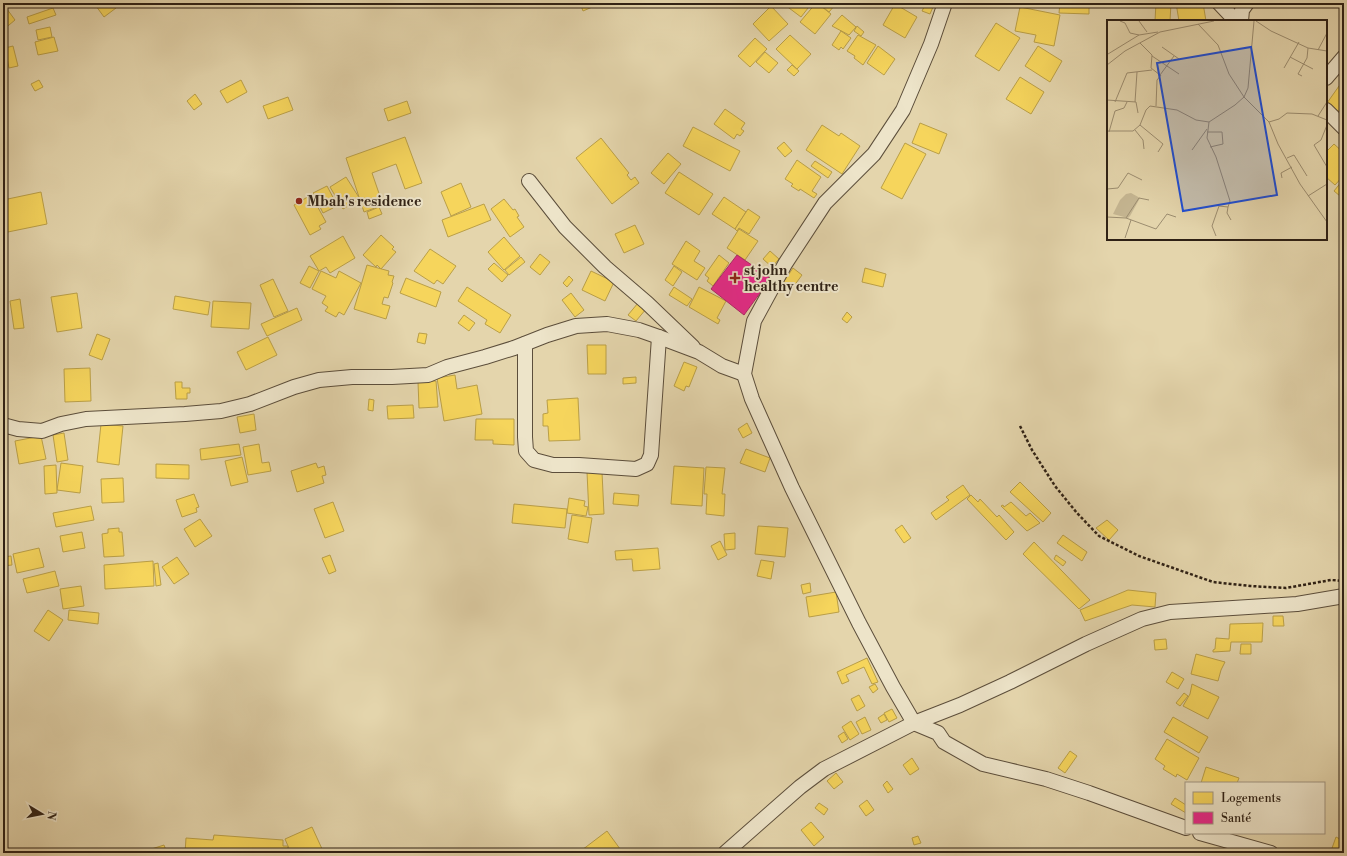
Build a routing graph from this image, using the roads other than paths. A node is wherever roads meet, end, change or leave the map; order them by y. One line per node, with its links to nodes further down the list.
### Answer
1 (945, 3): 14 (street)
2 (1219, 3): 4 (street)
3 (1247, 3): 5 (street)
4 (1235, 20)
5 (1241, 20)
6 (1344, 57): 7 (street)
7 (1327, 77)
8 (1327, 111): 9 (street)
9 (1344, 128)
10 (529, 181): 13 (street)
11 (659, 337): 12 (street); 12 (street); 13 (street)
12 (525, 344): 15 (street)
13 (699, 352): 14 (street)
14 (744, 374): 17 (street)
15 (3, 425)
16 (1344, 596): 17 (street)
17 (914, 723): 18 (street); 20 (street)
18 (1185, 828)
19 (1204, 834): 21 (street)
20 (725, 853)
21 (1271, 853)

